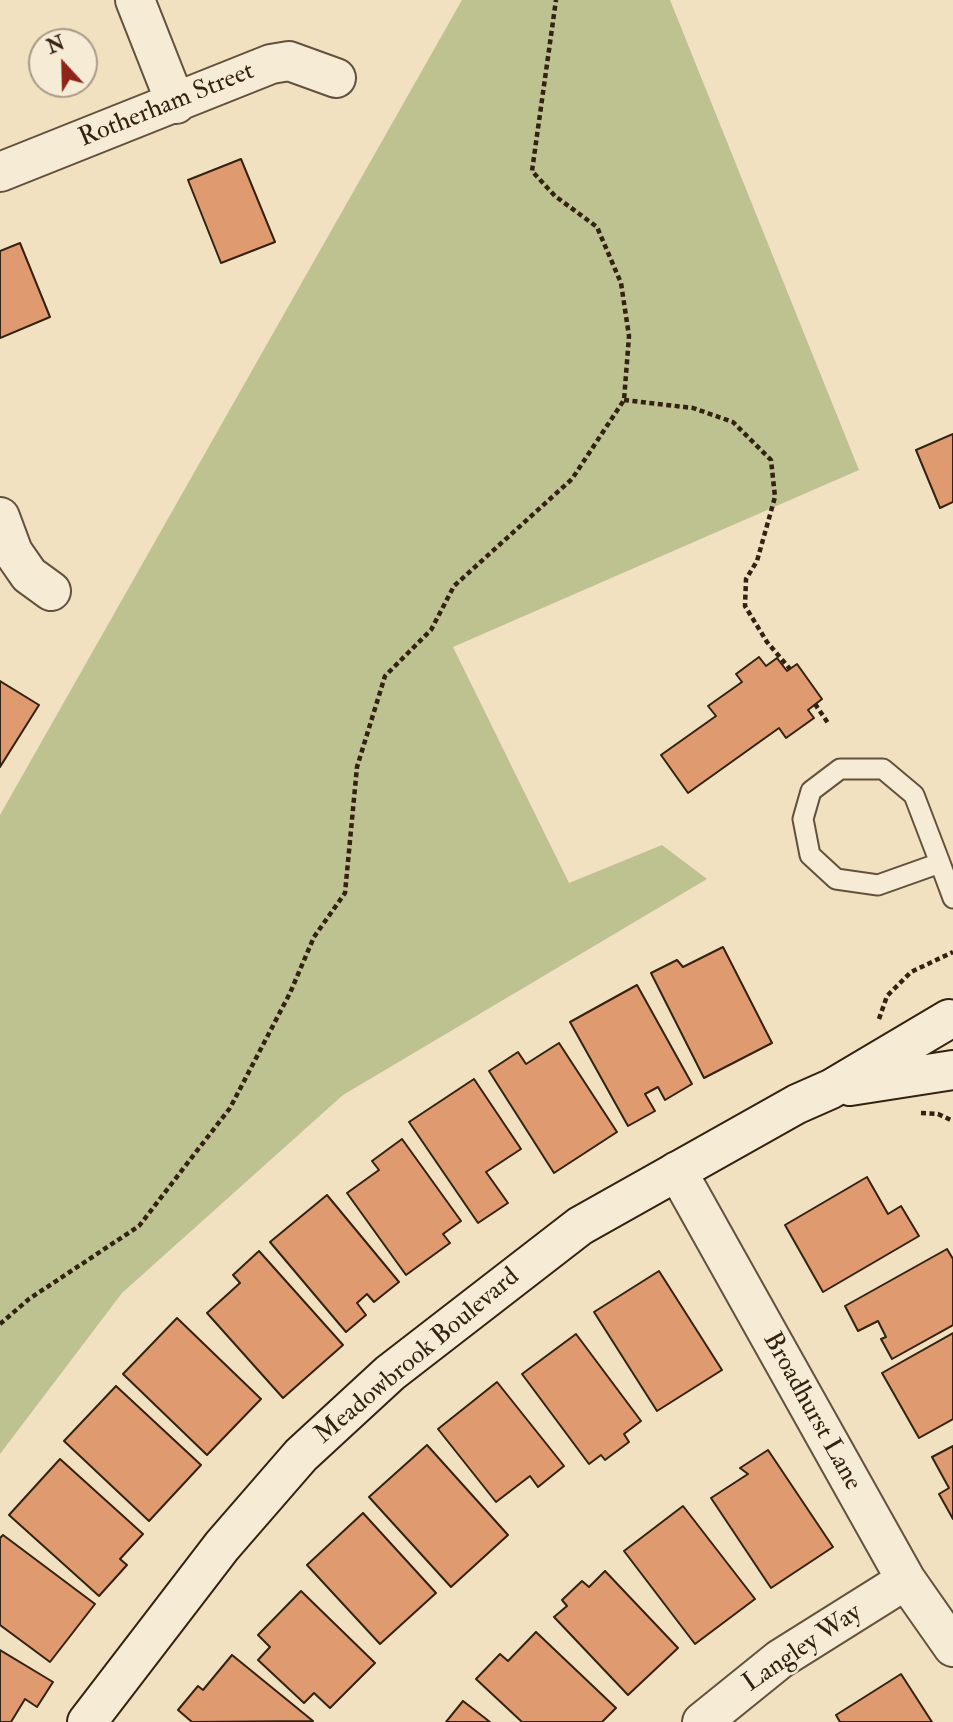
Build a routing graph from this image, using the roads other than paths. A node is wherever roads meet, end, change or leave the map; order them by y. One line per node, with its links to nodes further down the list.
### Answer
1 (135, 0): 3 (street)
2 (336, 78): 3 (street, Rotherham Street)
3 (176, 104): 4 (street, Rotherham Street)
4 (0, 172)
5 (0, 517): 6 (street)
6 (51, 591)
7 (940, 863): 7 (lane); 8 (lane)
8 (953, 898)
9 (952, 1024): 11 (street, Meadowbrook Boulevard)
10 (953, 1070): 11 (street, Meadowbrook Boulevard)
11 (831, 1089): 12 (street, Meadowbrook Boulevard)
12 (677, 1171): 13 (street, Broadhurst Lane); 15 (street, Meadowbrook Boulevard)
13 (906, 1580): 14 (street, Broadhurst Lane); 16 (street, Langley Way)
14 (953, 1647)
15 (87, 1722)
16 (702, 1722)

